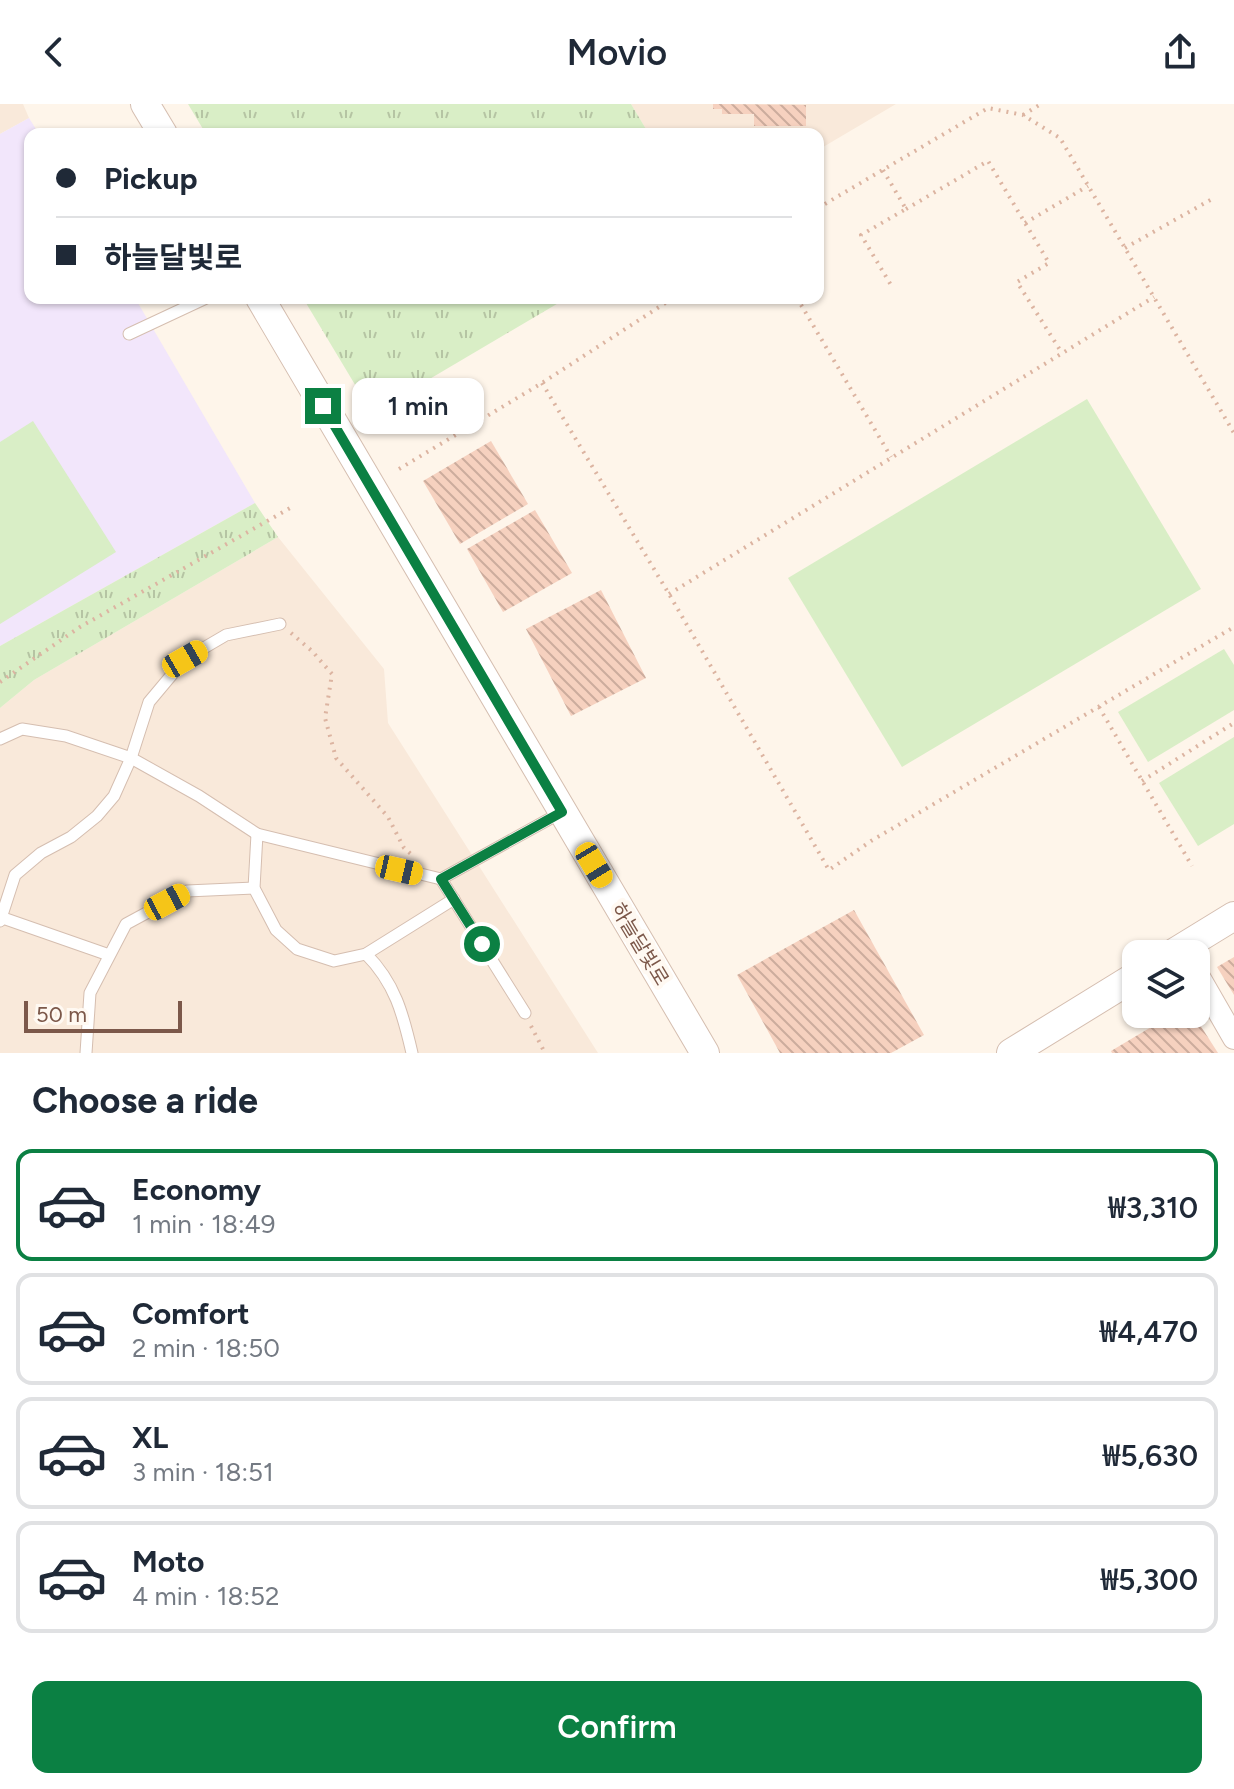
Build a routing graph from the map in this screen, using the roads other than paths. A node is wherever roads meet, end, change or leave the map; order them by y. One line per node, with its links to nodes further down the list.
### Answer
1 (145, 104): 2 (street)
2 (159, 128)
3 (193, 304): 5 (lane)
4 (264, 304): 9 (street, 하늘달빛로)
5 (129, 334)
6 (280, 624): 8 (lane)
7 (0, 739): 8 (lane)
8 (131, 758): 10 (lane); 15 (lane)
9 (562, 812): 11 (lane); 25 (street, 하늘달빛로)
10 (257, 834): 11 (lane); 12 (lane)
11 (441, 879): 13 (lane)
12 (254, 888): 17 (lane); 18 (lane)
13 (454, 899): 17 (lane); 21 (lane)
14 (1234, 916): 16 (street)
15 (1, 920): 18 (lane)
16 (1205, 940)
17 (366, 954): 24 (lane)
18 (109, 955): 23 (lane)
19 (1122, 985): 26 (street)
20 (1210, 999): 22 (street)
21 (525, 1013)
22 (1234, 1038)
23 (86, 1053)
24 (412, 1053)
25 (705, 1053)
26 (1011, 1053)

